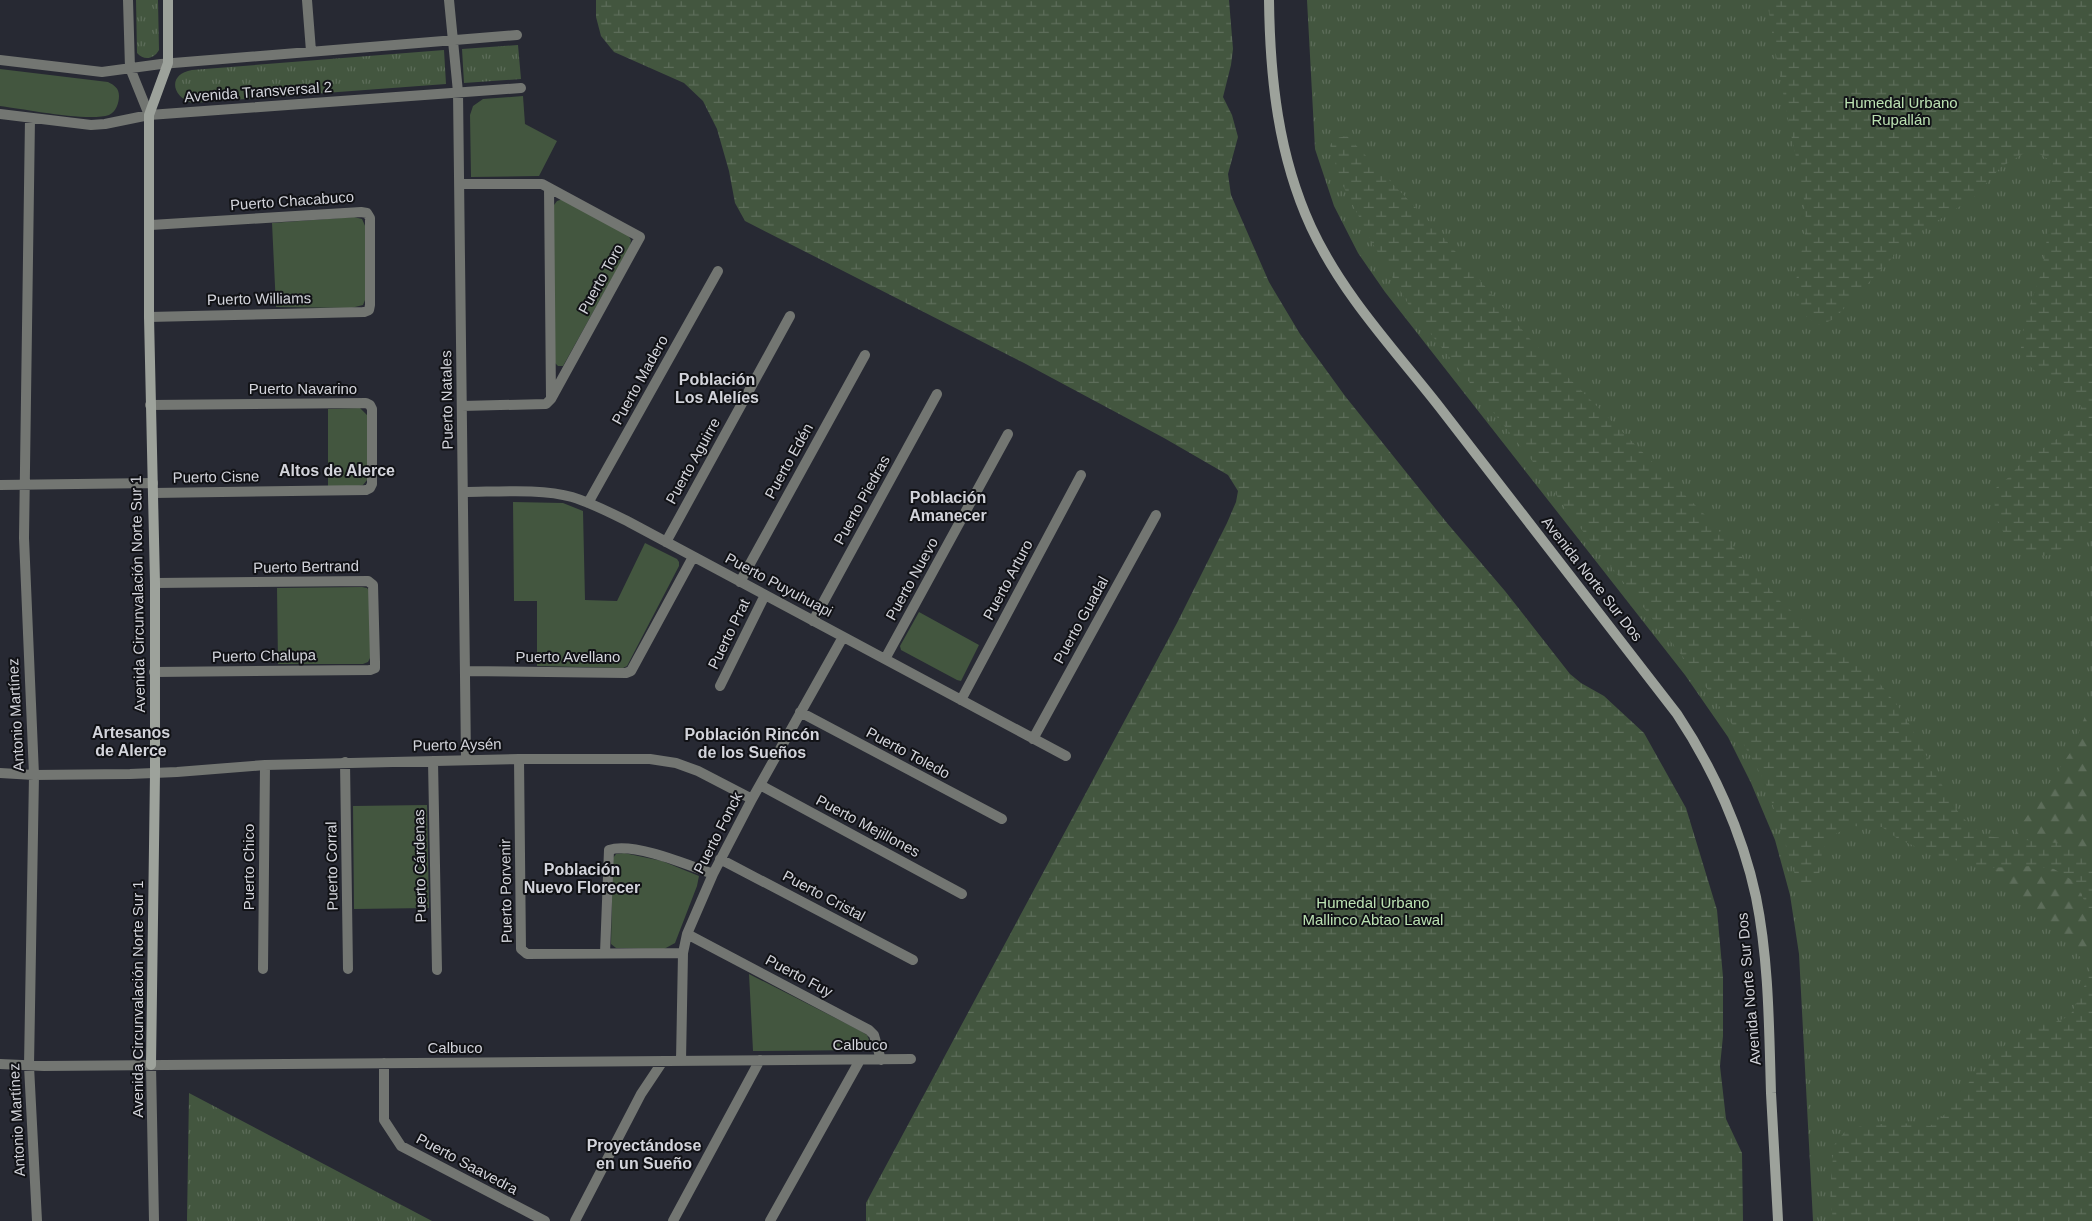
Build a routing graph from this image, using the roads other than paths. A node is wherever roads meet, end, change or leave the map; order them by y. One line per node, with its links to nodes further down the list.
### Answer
1 (128, 0): 11 (street)
2 (168, 0): 10 (main road, Avenida Circunvalación Norte Sur 1)
3 (307, 0): 8 (street)
4 (449, 0): 7 (street, Puerto Natales)
5 (1269, 0): 91 (main road, Avenida Norte Sur Dos)
6 (517, 35): 7 (street)
7 (453, 40): 8 (street); 13 (street, Puerto Natales)
8 (311, 51): 10 (street)
9 (0, 60): 11 (street)
10 (168, 63): 11 (street); 15 (main road, Avenida Circunvalación Norte Sur 1)
11 (130, 68): 15 (street)
12 (521, 88): 13 (street, Avenida Transversal 2)
13 (458, 92): 15 (street, Avenida Transversal 2); 17 (street, Puerto Natales)
14 (0, 114): 16 (street, Avenida Transversal 2)
15 (149, 115): 16 (street, Avenida Transversal 2); 19 (main road, Avenida Circunvalación Norte Sur 1)
16 (30, 118): 32 (street, Antonio Martínez)
17 (460, 184): 18 (street, Puerto Toro); 28 (street, Puerto Natales)
18 (549, 188): 26 (street); 26 (street, Puerto Toro)
19 (151, 225): 21 (street, Puerto Chacabuco); 23 (main road, Avenida Circunvalación Norte Sur 1)
20 (718, 272): 36 (street, Puerto Madero)
21 (369, 310): 23 (street, Puerto Williams)
22 (790, 316): 38 (street, Puerto Aguirre)
23 (149, 317): 27 (main road, Avenida Circunvalación Norte Sur 1)
24 (865, 355): 40 (street, Puerto Edén)
25 (937, 394): 43 (street, Puerto Piedras)
26 (551, 399): 28 (street)
27 (150, 405): 33 (main road, Avenida Circunvalación Norte Sur 1); 34 (street, Puerto Navarino)
28 (462, 406): 35 (street, Puerto Natales)
29 (1008, 434): 45 (street, Puerto Nuevo)
30 (1081, 475): 50 (street, Puerto Arturo)
31 (0, 485): 32 (street, Puerto Cisne)
32 (24, 485): 33 (street, Puerto Cisne); 61 (street, Antonio Martínez)
33 (153, 488): 34 (street, Puerto Cisne); 41 (main road, Avenida Circunvalación Norte Sur 1)
34 (370, 488)
35 (463, 492): 36 (street, Puerto Puyuhuapi); 47 (street, Puerto Natales)
36 (588, 504): 38 (street, Puerto Puyuhuapi)
37 (1156, 515): 52 (street, Puerto Guadal)
38 (666, 542): 39 (street, Puerto Puyuhuapi)
39 (694, 557): 40 (street, Puerto Puyuhuapi); 47 (street, Puerto Avellano)
40 (740, 582): 42 (street, Puerto Puyuhuapi)
41 (155, 583): 46 (street, Puerto Bertrand); 48 (main road, Avenida Circunvalación Norte Sur 1)
42 (765, 595): 43 (street, Puerto Puyuhuapi); 49 (street, Puerto Prat)
43 (813, 621): 44 (street, Puerto Puyuhuapi)
44 (843, 637): 45 (street, Puerto Puyuhuapi); 51 (street, Puerto Fonck)
45 (885, 659): 50 (street, Puerto Puyuhuapi)
46 (375, 668): 48 (street, Puerto Chalupa)
47 (465, 671): 56 (street, Puerto Natales)
48 (154, 672): 60 (main road, Avenida Circunvalación Norte Sur 1)
49 (720, 686)
50 (961, 700): 52 (street, Puerto Puyuhuapi)
51 (800, 712): 62 (street, Puerto Fonck); 64 (street, Puerto Toledo)
52 (1033, 739): 53 (street, Puerto Puyuhuapi)
53 (1066, 756)
54 (519, 759): 56 (street, Puerto Aysén); 63 (street, Puerto Aysén); 69 (street, Puerto Porvenir)
55 (433, 760): 56 (street, Puerto Aysén); 57 (street, Puerto Aysén); 74 (street, Puerto Cárdenas)
56 (466, 760)
57 (346, 762): 58 (street, Puerto Aysén); 73 (street, Puerto Corral)
58 (265, 765): 60 (street, Puerto Aysén); 72 (street, Puerto Chico)
59 (0, 773): 61 (street, Puerto Aysén)
60 (155, 773): 61 (street, Puerto Aysén); 83 (main road, Avenida Circunvalación Norte Sur 1)
61 (34, 775): 84 (street, Antonio Martínez)
62 (760, 785): 63 (street, Puerto Fonck); 67 (street, Puerto Mejillones)
63 (752, 799): 65 (street, Puerto Fonck)
64 (1002, 819)
65 (720, 859): 66 (street, Puerto Fonck); 71 (street, Puerto Cristal)
66 (713, 874): 68 (street, Puerto Fonck); 69 (street)
67 (962, 894)
68 (687, 934): 70 (street, Puerto Fonck); 78 (street, Puerto Fuy)
69 (605, 953): 70 (street, Puerto Porvenir)
70 (682, 953): 80 (street, Puerto Fonck)
71 (913, 960)
72 (263, 969)
73 (348, 969)
74 (437, 970)
75 (911, 1059): 78 (street, Calbuco)
76 (760, 1060): 77 (street, Calbuco); 80 (street, Calbuco); 89 (street)
77 (860, 1060): 78 (street, Calbuco); 90 (street)
78 (881, 1060)
79 (662, 1061): 80 (street, Calbuco); 81 (street, Calbuco); 88 (street)
80 (681, 1061)
81 (384, 1063): 83 (street, Calbuco); 87 (street, Puerto Saavedra)
82 (0, 1064): 84 (street, Calbuco)
83 (151, 1065): 84 (street, Calbuco); 86 (street, Avenida Circunvalación Norte Sur 1)
84 (29, 1066): 85 (street, Antonio Martínez)
85 (37, 1221)
86 (154, 1221)
87 (545, 1221)
88 (575, 1221)
89 (673, 1221)
90 (770, 1221)
91 (1778, 1221)

